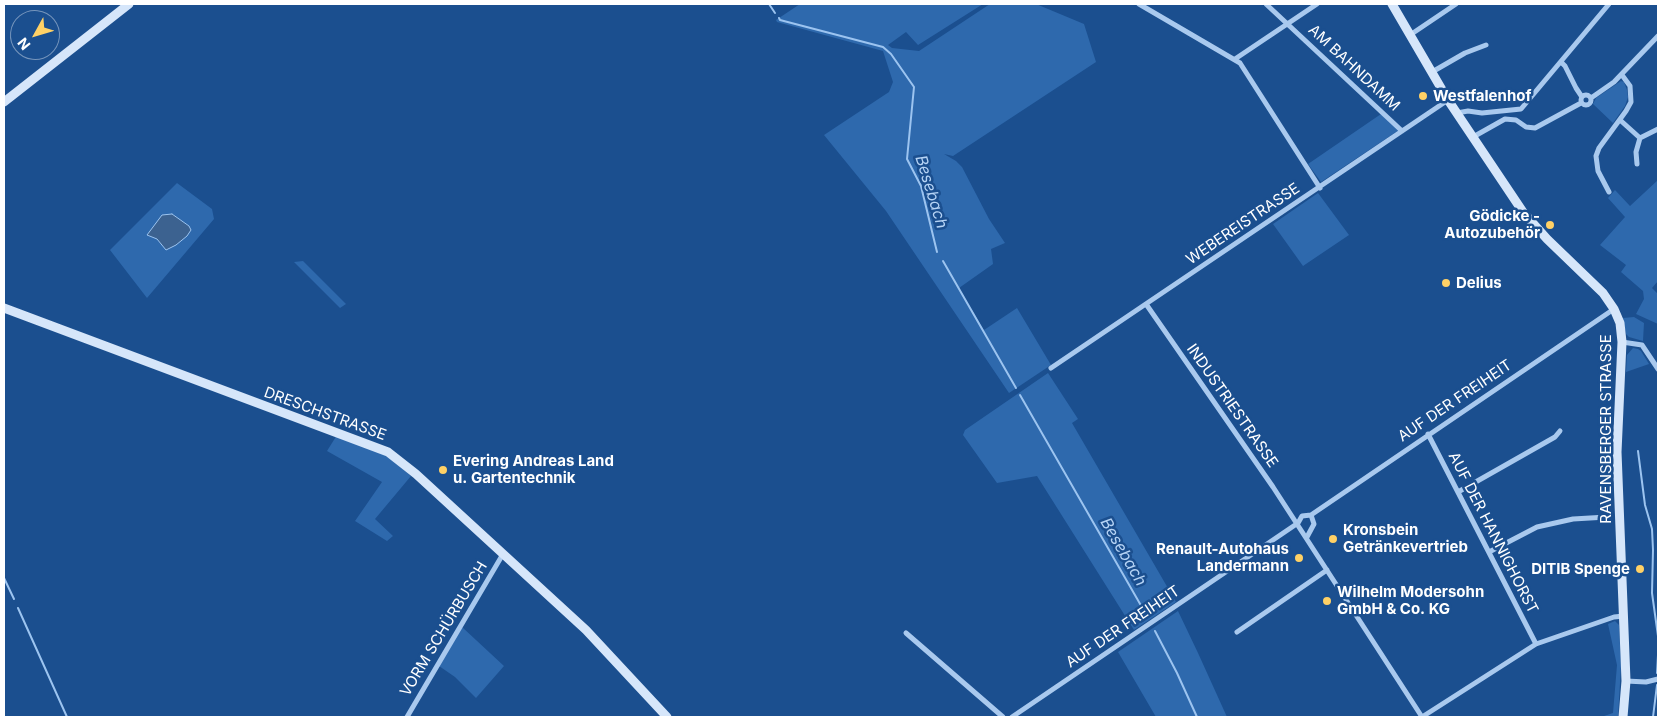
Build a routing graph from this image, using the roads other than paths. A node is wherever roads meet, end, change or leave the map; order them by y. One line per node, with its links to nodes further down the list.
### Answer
1 (129, 4): 19 (street)
2 (1139, 4): 12 (street)
3 (1266, 4): 8 (street, AM BAHNDAMM)
4 (1317, 4): 8 (street)
5 (1456, 4): 9 (street)
6 (1609, 4): 13 (street)
7 (1394, 5): 9 (street, RAVENSBERGER STRASSE)
8 (1288, 24): 12 (street); 24 (street, AM BAHNDAMM)
9 (1410, 35): 14 (street, RAVENSBERGER STRASSE)
10 (1657, 40): 15 (street)
11 (1486, 45): 14 (street)
12 (1235, 59): 28 (street)
13 (1561, 62): 16 (street); 21 (street)
14 (1432, 72): 18 (street, RAVENSBERGER STRASSE)
15 (1622, 75): 17 (street); 22 (street)
16 (1582, 97): 17 (street); 20 (street)
17 (1591, 98): 20 (street)
18 (1448, 100): 21 (street, RAVENSBERGER STRASSE); 24 (street, WEBEREISTRASSE)
19 (4, 102)
20 (1582, 103): 25 (street)
21 (1456, 111): 25 (street, RAVENSBERGER STRASSE)
22 (1620, 120): 26 (street); 29 (street)
23 (1658, 129): 26 (street)
24 (1402, 131): 28 (street, WEBEREISTRASSE)
25 (1473, 137): 32 (street, RAVENSBERGER STRASSE)
26 (1640, 138): 27 (street)
27 (1637, 164)
28 (1320, 188): 30 (street, WEBEREISTRASSE)
29 (1609, 192)
30 (1146, 304): 34 (street, WEBEREISTRASSE); 41 (street, INDUSTRIESTRASSE)
31 (4, 308): 44 (street, DRESCHSTRASSE)
32 (1614, 309): 33 (street, RAVENSBERGER STRASSE); 37 (street, AUF DER FREIHEIT)
33 (1622, 342): 35 (street); 46 (street, RAVENSBERGER STRASSE)
34 (1050, 368)
35 (1658, 369)
36 (1560, 431): 38 (street)
37 (1428, 434): 38 (street, AUF DER HANNIGHORST); 39 (street, AUF DER FREIHEIT)
38 (1458, 492): 43 (street, AUF DER HANNIGHORST)
39 (1311, 515): 41 (street); 42 (street)
40 (1607, 517): 43 (street)
41 (1298, 524): 42 (street, INDUSTRIESTRASSE); 55 (street, AUF DER FREIHEIT)
42 (1307, 537): 45 (street, INDUSTRIESTRASSE)
43 (1489, 552): 49 (street, AUF DER HANNIGHORST)
44 (503, 554): 52 (street, VORM SCHÜRBUSCH); 53 (street, DRESCHSTRASSE)
45 (1327, 570): 47 (street); 56 (street, INDUSTRIESTRASSE)
46 (1624, 616): 49 (street); 51 (street, RAVENSBERGER STRASSE)
47 (1236, 632)
48 (906, 633): 54 (street)
49 (1536, 644): 56 (street)
50 (1658, 679): 51 (street)
51 (1626, 681): 57 (street, RAVENSBERGER STRASSE)
52 (407, 717)
53 (667, 717)
54 (1003, 717)
55 (1012, 717)
56 (1422, 717)
57 (1623, 717)

